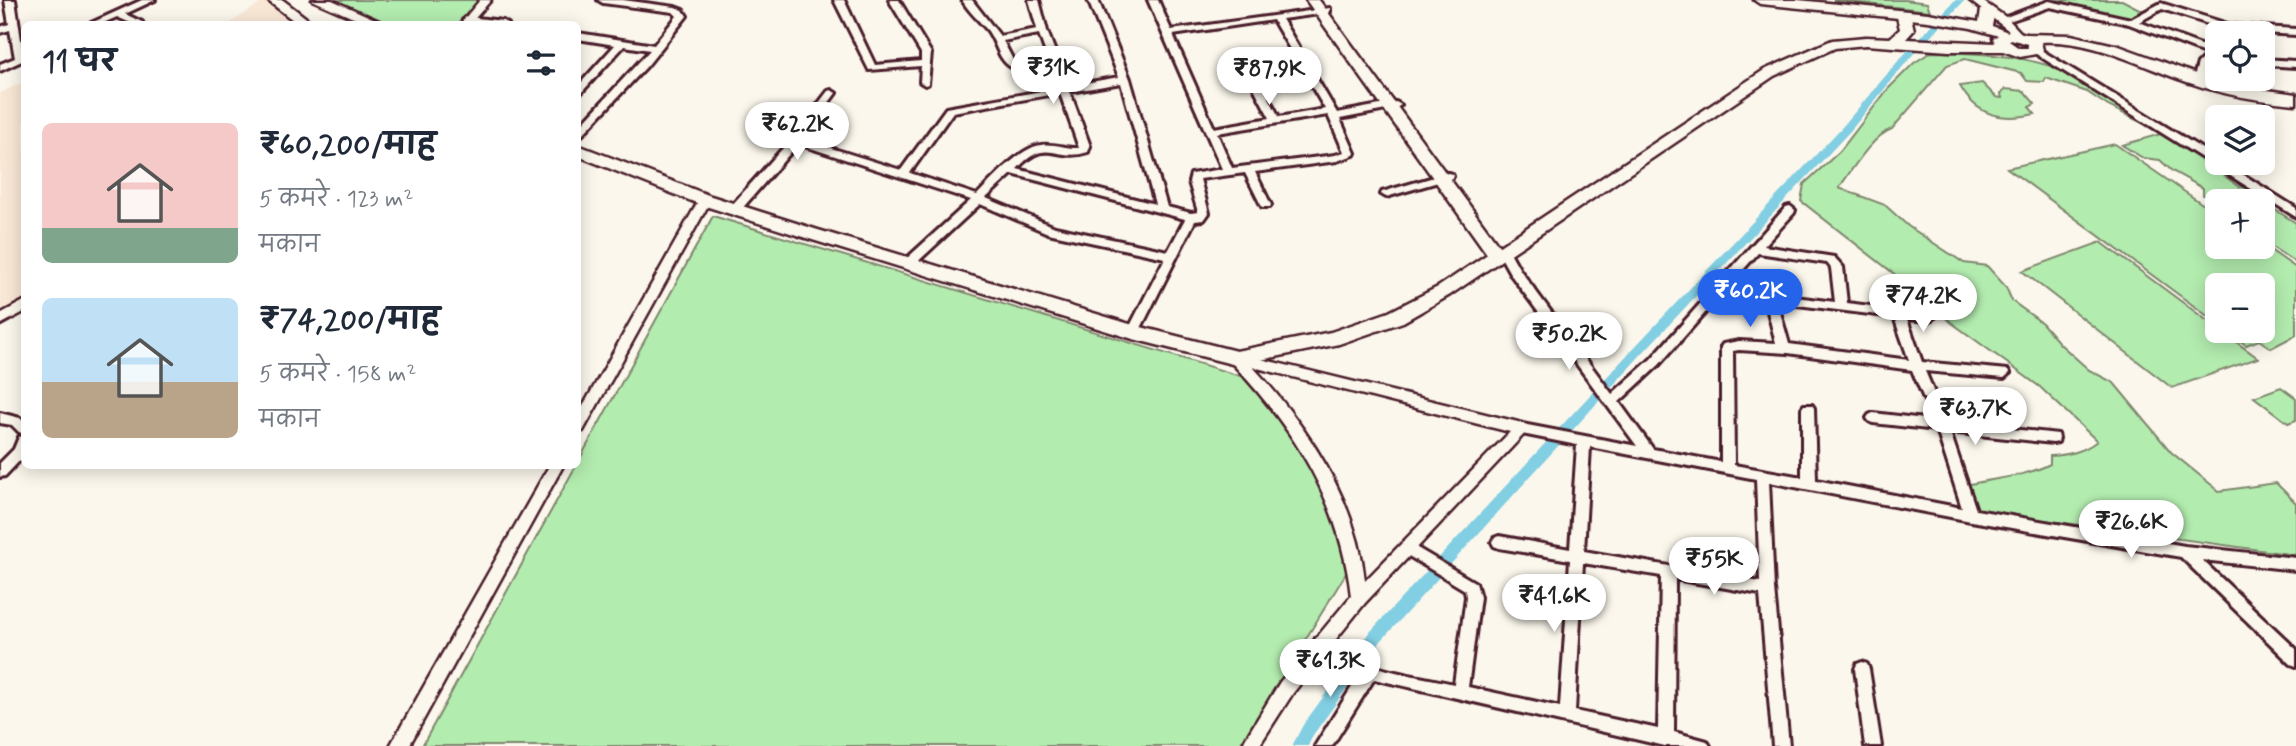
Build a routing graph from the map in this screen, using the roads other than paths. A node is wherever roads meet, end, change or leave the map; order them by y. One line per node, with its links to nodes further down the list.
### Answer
1 (10, 0): 29 (street)
2 (150, 0): 19 (street)
3 (274, 0): 25 (main road)
4 (319, 0): 26 (main road)
5 (486, 0): 27 (street)
6 (603, 0): 40 (street)
7 (839, 0): 46 (street)
8 (894, 0): 46 (street)
9 (967, 0): 37 (street)
10 (1034, 0): 32 (street)
11 (1093, 0): 51 (street)
12 (1153, 0): 34 (street)
13 (1760, 0): 21 (main road)
14 (1809, 0): 22 (main road)
15 (1974, 0): 18 (street)
16 (2045, 2): 28 (street); 36 (street)
17 (1320, 5): 20 (street); 58 (main road)
18 (1988, 10): 30 (main road); 36 (street)
19 (117, 14): 23 (street); 24 (street)
20 (1276, 17): 34 (street); 59 (street)
21 (1904, 17): 22 (main road); 39 (main road)
22 (1930, 18): 30 (main road)
23 (101, 21)
24 (132, 21)
25 (303, 21)
26 (372, 21)
27 (468, 21)
28 (2132, 22): 33 (street); 41 (street)
29 (14, 26): 31 (street); 42 (street)
30 (1985, 28): 36 (main road)
31 (0, 30)
32 (1042, 31): 37 (street); 48 (street)
33 (2296, 32)
34 (1167, 33): 62 (street)
35 (581, 37): 38 (street)
36 (2016, 37): 39 (main road); 52 (main road); 65 (street)
37 (998, 39): 48 (street)
38 (622, 43): 40 (street); 54 (street)
39 (1908, 43): 82 (main road)
40 (656, 48): 61 (street)
41 (2205, 50)
42 (21, 54)
43 (1242, 56): 60 (street)
44 (21, 58): 50 (street)
45 (2205, 62): 52 (street)
46 (926, 63): 53 (street)
47 (2275, 63): 49 (street)
48 (1054, 64): 55 (street)
49 (2296, 64)
50 (0, 68)
51 (1125, 79): 55 (street); 77 (street)
52 (2198, 81): 57 (main road)
53 (925, 82)
54 (581, 88)
55 (1063, 89): 67 (street); 69 (street)
56 (831, 93): 63 (street)
57 (2296, 99)
58 (1392, 106): 59 (street); 71 (main road)
59 (1332, 114): 60 (street); 66 (street)
60 (1276, 121): 62 (street)
61 (581, 130)
62 (1213, 131): 68 (street)
63 (796, 140): 69 (street); 76 (street)
64 (581, 151): 74 (main road)
65 (2205, 154)
66 (1248, 168): 68 (street); 75 (street)
67 (1010, 170): 73 (street); 77 (street)
68 (1228, 170): 80 (street)
69 (903, 175): 73 (street)
70 (2238, 175): 79 (street)
71 (1445, 177): 72 (street); 82 (main road)
72 (1386, 194)
73 (979, 199): 83 (street); 84 (street)
74 (705, 200): 76 (main road); 99 (street)
75 (1266, 205)
76 (735, 209): 84 (main road)
77 (1162, 209): 80 (street)
78 (1790, 210): 81 (street)
79 (2296, 213)
80 (1191, 217): 83 (street)
81 (1758, 249): 85 (street); 95 (street)
82 (1500, 252): 92 (main road); 95 (street)
83 (1172, 256): 90 (street)
84 (909, 263): 90 (main road)
85 (1840, 306): 87 (street); 91 (street)
86 (21, 308): 89 (street)
87 (1899, 313): 88 (street); 93 (street)
88 (1929, 317)
89 (0, 320)
90 (1133, 332): 92 (main road)
91 (1784, 349): 93 (street); 107 (street)
92 (1236, 358): 102 (street); 121 (street)
93 (1917, 366): 94 (street); 101 (street)
94 (2004, 373)
95 (1611, 402): 106 (street)
96 (1808, 408): 111 (street)
97 (0, 418): 100 (street)
98 (1873, 418): 101 (street)
99 (581, 422)
100 (21, 426)
101 (1942, 426): 103 (street); 112 (street)
102 (1521, 429): 104 (street); 114 (street)
103 (2053, 438)
104 (1584, 441): 106 (street); 116 (street)
105 (21, 448): 109 (street)
106 (1649, 453): 107 (street)
107 (1728, 468): 110 (street)
108 (554, 469): 129 (street)
109 (0, 472)
110 (1762, 474): 111 (street); 120 (street)
111 (1809, 483): 112 (street)
112 (1971, 515): 115 (street)
113 (1499, 542): 116 (street)
114 (1408, 548): 118 (street); 121 (street)
115 (2185, 552): 117 (street); 123 (street)
116 (1577, 554): 119 (street); 127 (street)
117 (2296, 564)
118 (1444, 568): 126 (street)
119 (1668, 571): 120 (street); 128 (street)
120 (1767, 589): 133 (street)
121 (1359, 598): 122 (street)
122 (1321, 643): 124 (street); 130 (street)
123 (2296, 659)
124 (1366, 670): 126 (street); 131 (street)
125 (1862, 670): 134 (street)
126 (1460, 692): 127 (street)
127 (1567, 716): 128 (street)
128 (1666, 739): 132 (street)
129 (399, 746)
130 (1250, 746)
131 (1323, 746)
132 (1702, 746)
133 (1781, 746)
134 (1873, 746)

